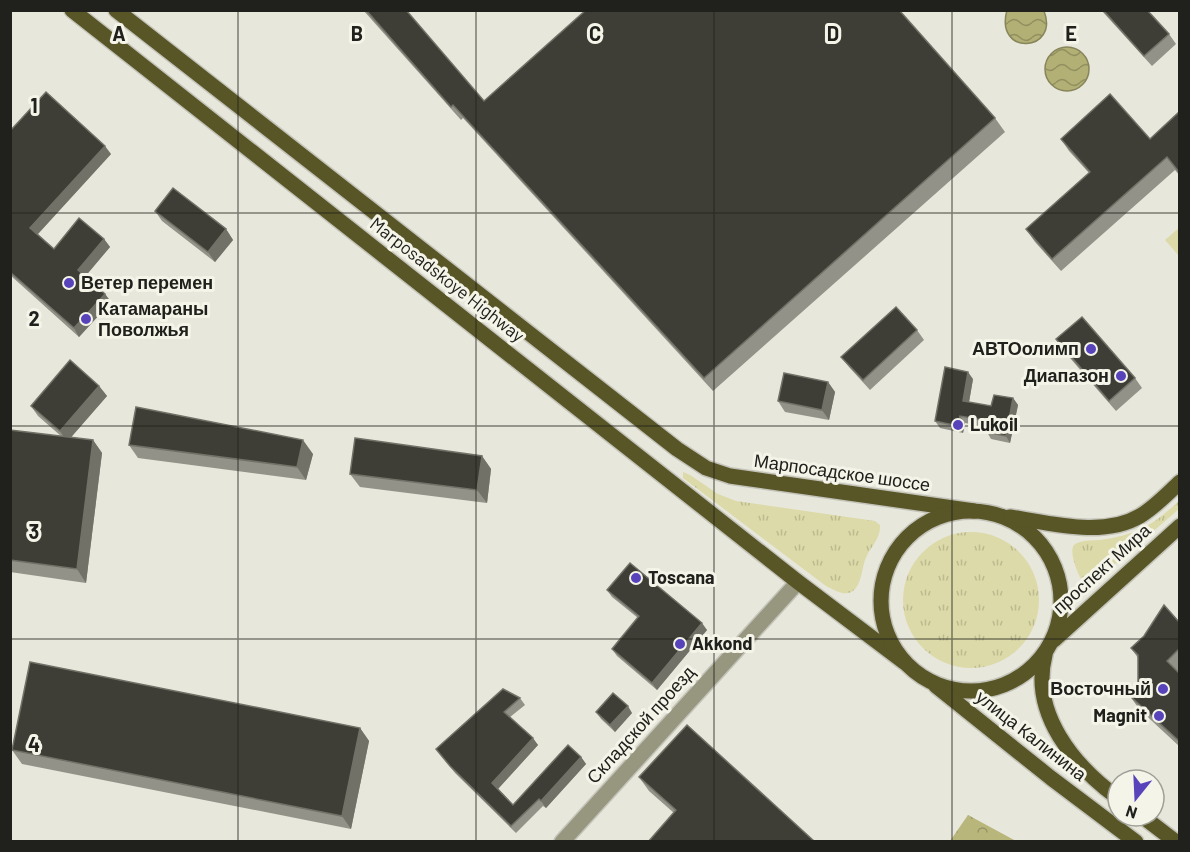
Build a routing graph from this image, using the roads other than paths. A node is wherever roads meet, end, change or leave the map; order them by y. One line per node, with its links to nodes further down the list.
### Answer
1 (72, 10): 7 (main road, Marposadskoye Highway)
2 (116, 10): 4 (main road, Марпосадское шоссе)
3 (1179, 482): 5 (main road, проспект Мира)
4 (974, 511): 5 (main road); 9 (main road)
5 (999, 516): 8 (main road)
6 (1179, 526): 8 (main road, проспект Мира)
7 (798, 582): 9 (main road); 13 (street, Складской проезд)
8 (1049, 646): 10 (main road); 11 (main road, улица Калинина)
9 (904, 662): 10 (main road)
10 (931, 682): 14 (main road, улица Калинина)
11 (1106, 788)
12 (1158, 828): 15 (main road)
13 (562, 842)
14 (1136, 842)
15 (1176, 842)

